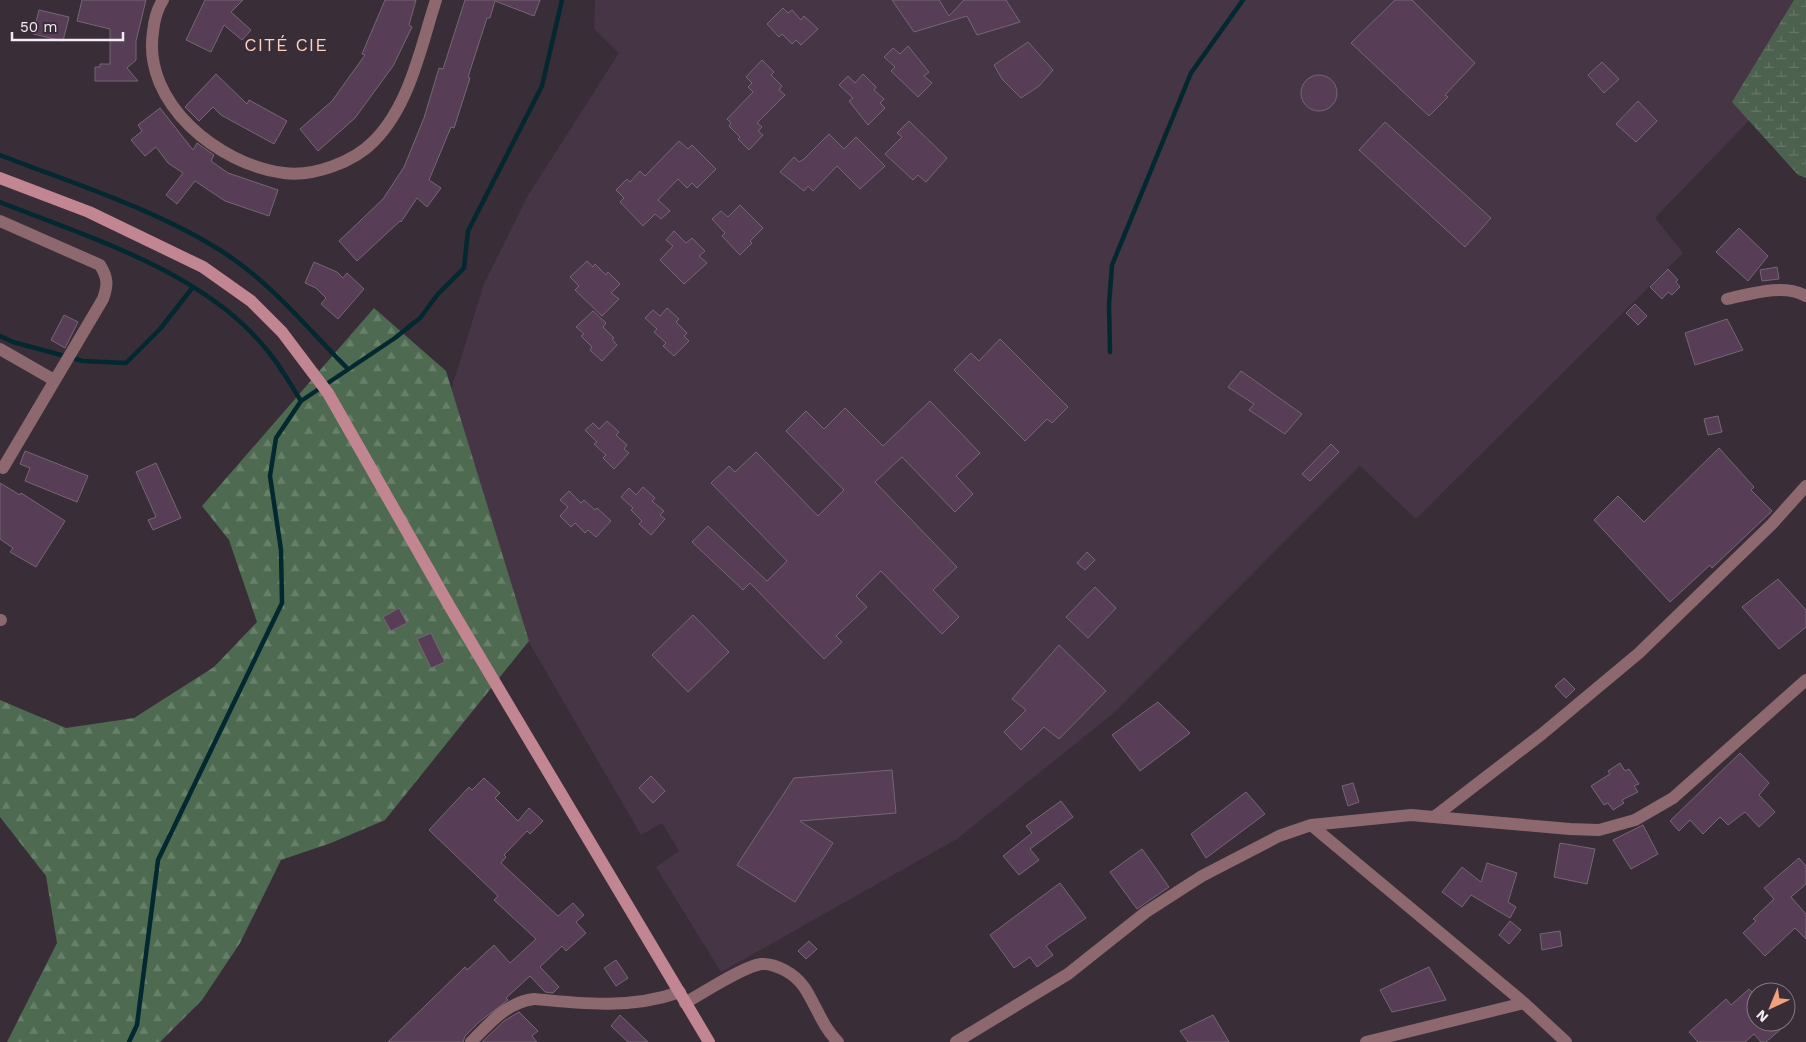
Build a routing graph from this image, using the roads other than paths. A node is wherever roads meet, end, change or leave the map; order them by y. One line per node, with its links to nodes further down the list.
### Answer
1 (163, 0): 2 (street)
2 (436, 0)
3 (0, 178): 14 (main road)
4 (0, 221): 8 (street)
5 (1806, 296): 6 (street)
6 (1727, 299)
7 (0, 349): 8 (street)
8 (54, 380): 9 (street)
9 (3, 468)
10 (1806, 486): 12 (street)
11 (1806, 680): 12 (street)
12 (1434, 817): 13 (street)
13 (1311, 826): 15 (street); 19 (street)
14 (682, 997): 16 (street); 17 (main road); 18 (street)
15 (1524, 1004): 20 (street); 21 (street)
16 (470, 1042)
17 (709, 1042)
18 (838, 1042)
19 (956, 1042)
20 (1366, 1042)
21 (1566, 1042)

